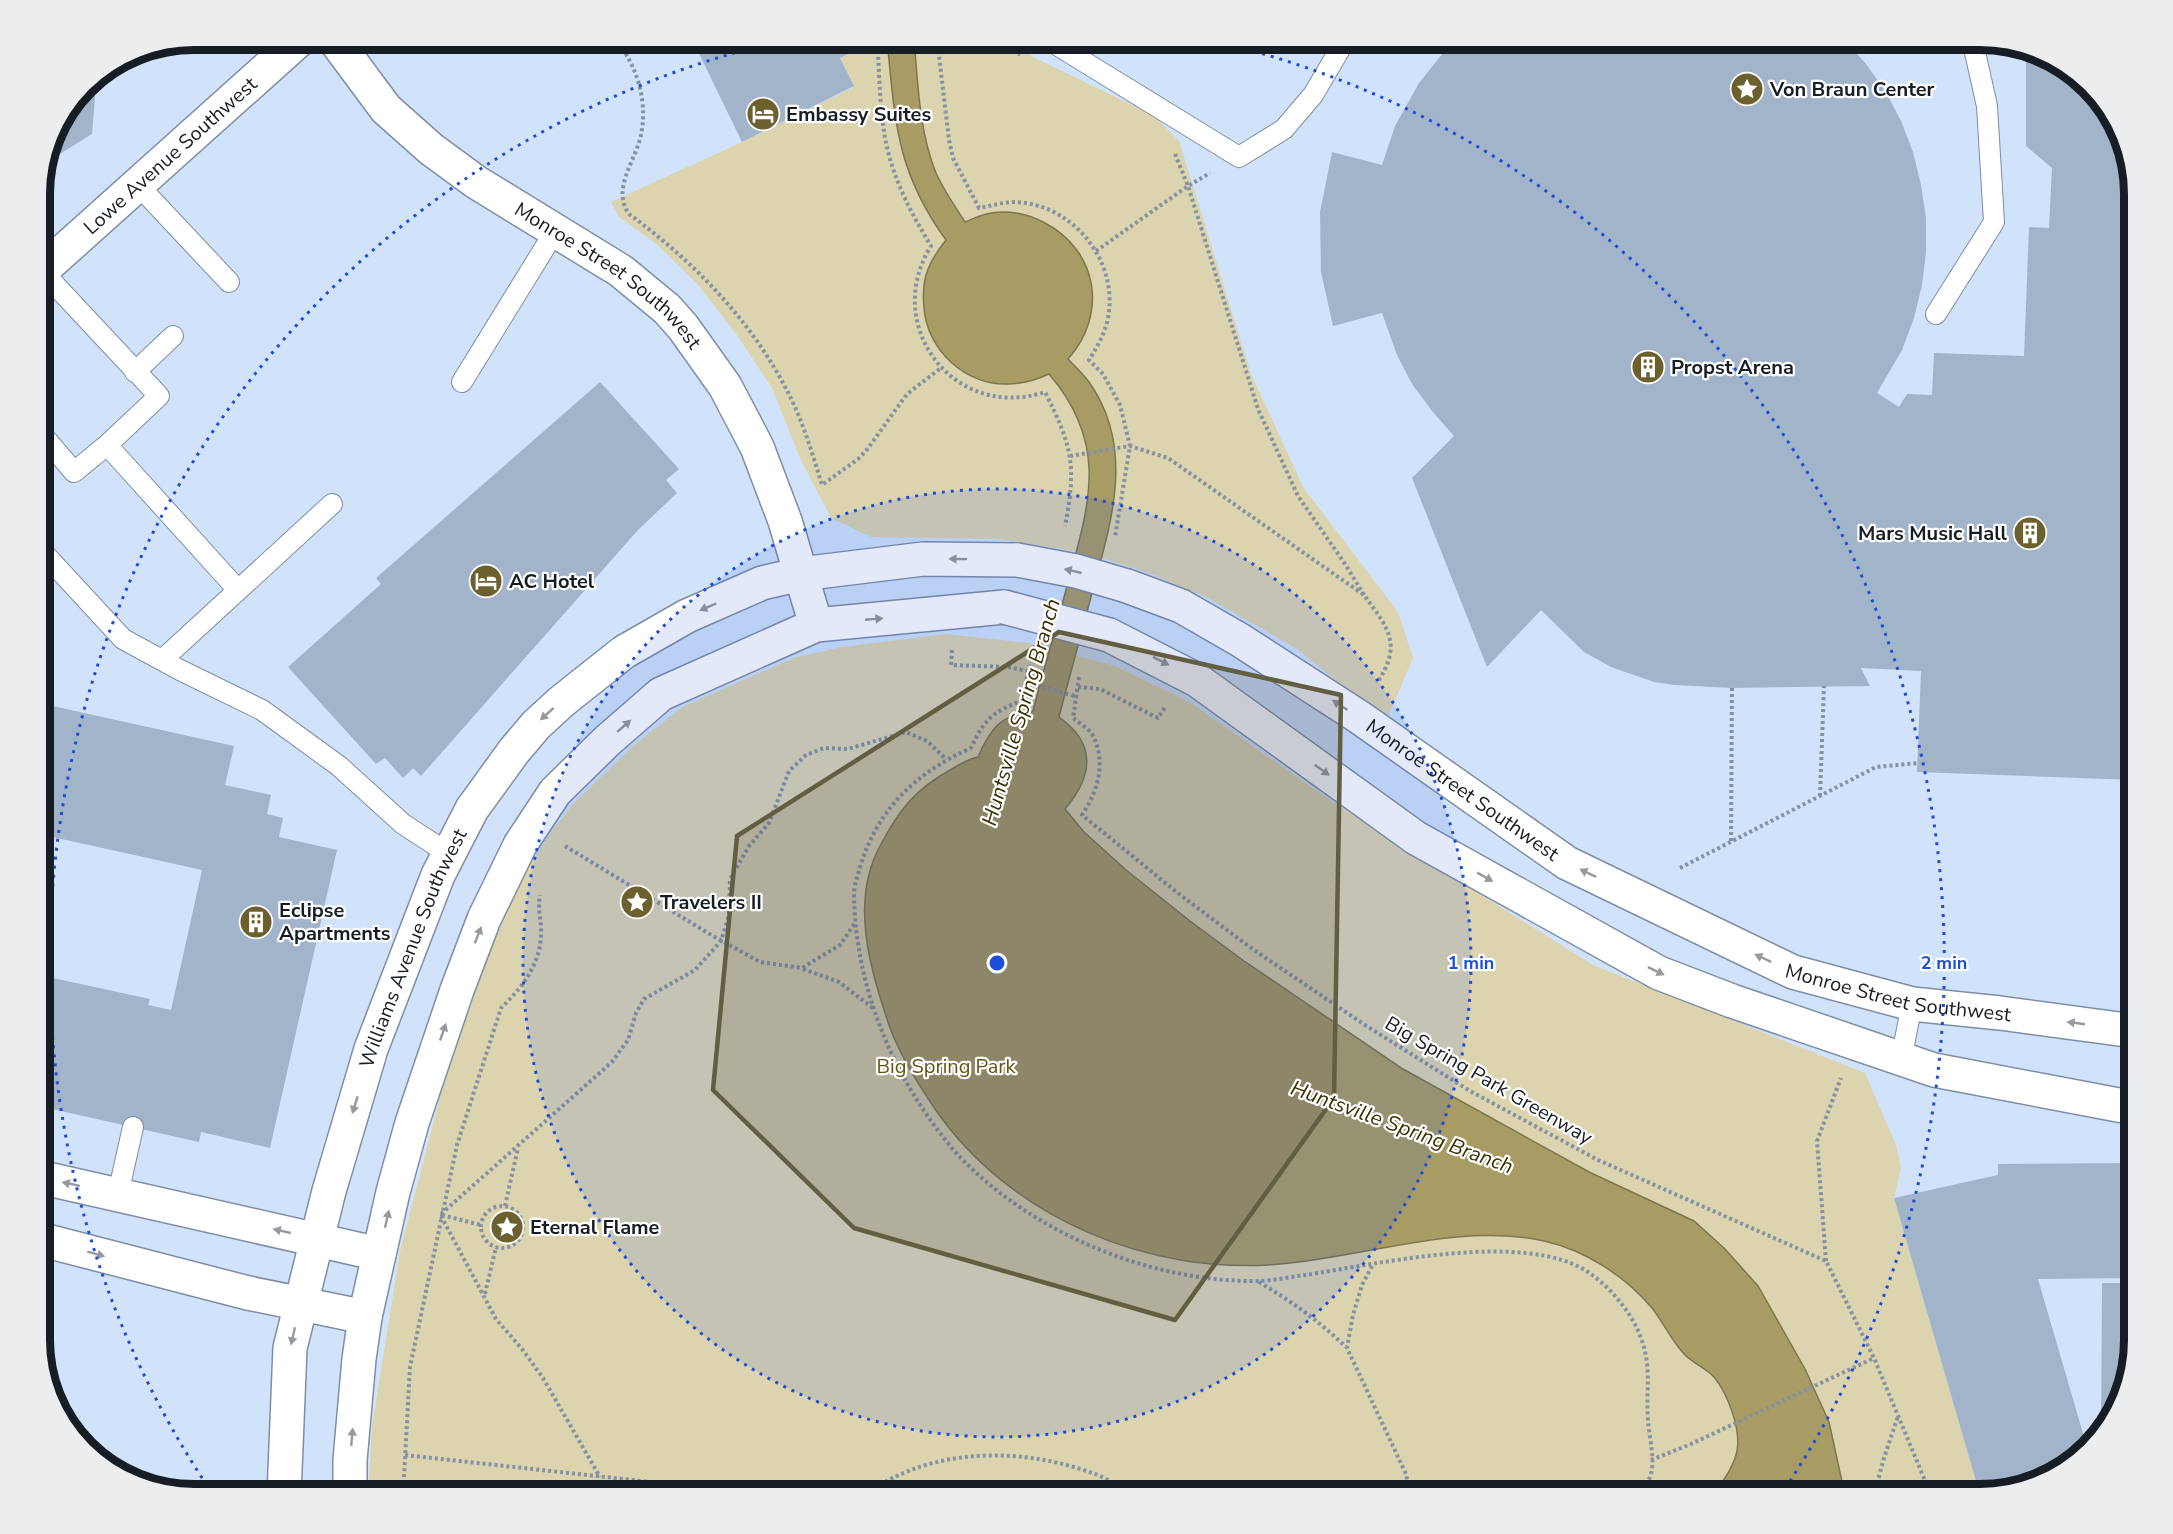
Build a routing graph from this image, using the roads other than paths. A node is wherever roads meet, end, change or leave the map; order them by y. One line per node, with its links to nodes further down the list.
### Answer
1 (288, 50): 6 (street, Lowe Avenue Southwest)
2 (342, 50): 7 (street, Monroe Street Southwest)
3 (1065, 50): 4 (lane)
4 (1340, 50)
5 (1974, 50): 11 (lane)
6 (138, 184): 8 (street, Lowe Avenue Southwest); 10 (lane)
7 (555, 231): 14 (lane); 19 (street, Monroe Street Southwest)
8 (50, 264)
9 (50, 282): 13 (lane)
10 (229, 282)
11 (1936, 314)
12 (173, 336): 13 (lane)
13 (135, 372): 16 (lane)
14 (462, 382)
15 (50, 444): 16 (lane)
16 (107, 445): 20 (lane)
17 (332, 504): 20 (lane)
18 (50, 561): 22 (lane)
19 (801, 574): 21 (street, Monroe Street Southwest); 23 (street, Williams Avenue Southwest, one-way to 23); 24 (street, Monroe Street Southwest, one-way to 19, bridge)
20 (238, 590): 22 (lane)
21 (803, 630): 26 (street, one-way to 26, bridge); 33 (street, one-way to 21)
22 (162, 660): 23 (lane)
23 (449, 854): 31 (street, Williams Avenue Southwest, one-way to 31)
24 (1912, 1004): 25 (street, Monroe Street Southwest, one-way to 24); 26 (lane)
25 (2124, 1030)
26 (1901, 1060): 27 (street)
27 (2124, 1106)
28 (133, 1127): 30 (lane)
29 (50, 1179): 30 (street, one-way to 29)
30 (118, 1194): 31 (street, one-way to 30)
31 (316, 1239): 33 (street); 34 (street, Williams Avenue Southwest)
32 (50, 1242): 34 (street, one-way to 34)
33 (379, 1254): 35 (street)
34 (300, 1304): 35 (street); 36 (street, Williams Avenue Southwest, one-way to 36)
35 (365, 1317): 37 (street, one-way to 35)
36 (285, 1484)
37 (350, 1484)

